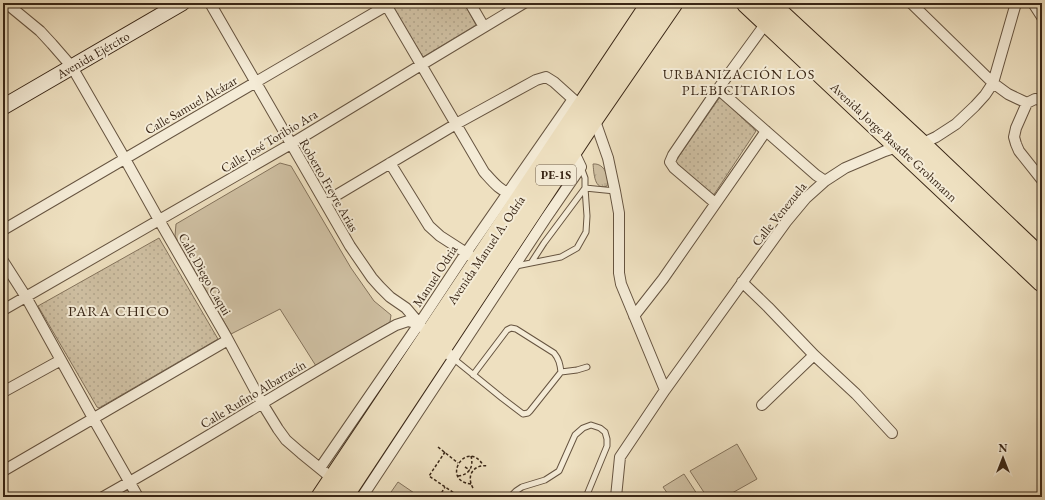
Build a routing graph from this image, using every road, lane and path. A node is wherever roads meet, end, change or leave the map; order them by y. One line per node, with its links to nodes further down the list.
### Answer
1 (6, 3): 17 (street, Calle Diego Caqui)
2 (182, 3): 17 (main road, Avenida Ejército)
3 (210, 3): 18 (street, Roberto Freyre Arias)
4 (470, 3): 15 (street)
5 (524, 3): 15 (street, Calle José Toribio Ara)
6 (651, 3): 24 (highway, Avenida Manuel A. Odría / PE-1S)
7 (673, 3): 24 (highway, Avenida Manuel A. Odría / PE-1S)
8 (746, 3): 13 (highway, Avenida Jorge Basadre Grohmann)
9 (911, 3): 19 (street)
10 (1033, 3): 14 (street)
11 (388, 4): 16 (street); 18 (street, Calle Samuel Alcázar)
12 (1014, 4): 19 (street, Calle Venezuela)
13 (772, 9): 20 (street); 28 (highway, Avenida Jorge Basadre Grohmann); 29 (highway, Avenida Jorge Basadre Grohmann)
14 (1042, 17)
15 (484, 27): 16 (street, Calle José Toribio Ara)
16 (421, 65): 25 (street); 27 (street, Calle José Toribio Ara)
17 (72, 67): 23 (main road, Avenida Ejército); 31 (street, Calle Diego Caqui)
18 (255, 82): 27 (street, Roberto Freyre Arias); 31 (street, Calle Samuel Alcázar)
19 (993, 82): 22 (street); 28 (street, Calle Venezuela)
20 (718, 89): 26 (street); 40 (street)
21 (1042, 100): 22 (street)
22 (1027, 103): 34 (street)
23 (3, 107)
24 (583, 108): 25 (street); 30 (highway, Avenida Manuel A. Odría / PE-1S); 37 (street); 38 (highway, Avenida Manuel A. Odría / PE-1S)
25 (456, 124): 32 (street); 38 (street)
26 (766, 131): 35 (street); 40 (street)
27 (291, 144): 39 (street, Roberto Freyre Arias); 41 (street, Calle José Toribio Ara)
28 (921, 144): 29 (street, Calle Venezuela); 43 (highway, Avenida Jorge Basadre Grohmann)
29 (899, 146): 35 (street, Calle Venezuela); 49 (highway, Avenida Jorge Basadre Grohmann)
30 (573, 150): 33 (street); 46 (highway, Avenida Manuel A. Odría / PE-1S)
31 (126, 159): 41 (street, Calle Diego Caqui); 42 (street, Calle Samuel Alcázar)
32 (390, 164): 39 (street); 46 (street)
33 (581, 167): 36 (lane); 47 (street, Avenida Manuel A. Odría)
34 (1042, 180)
35 (825, 181): 48 (street, Calle Venezuela)
36 (585, 188): 37 (lane); 45 (lane); 45 (lane)
37 (616, 191): 52 (street)
38 (514, 195): 46 (highway, Avenida Manuel A. Odría / PE-1S)
39 (325, 202): 54 (street, Roberto Freyre Arias)
40 (715, 203): 52 (street)
41 (158, 220): 50 (street, Calle José Toribio Ara); 53 (street, Calle Diego Caqui)
42 (3, 230)
43 (1042, 259)
44 (3, 261): 50 (street)
45 (531, 263): 47 (lane)
46 (487, 265): 47 (street, Avenida Manuel A. Odría); 54 (highway, Avenida Manuel A. Odría / PE-1S); 54 (street, Avenida Manuel A. Odría)
47 (515, 266)
48 (742, 282): 55 (street); 60 (street, Calle Venezuela)
49 (1042, 282)
50 (26, 297): 51 (street, Calle José Toribio Ara); 56 (street)
51 (3, 310)
52 (634, 316): 60 (street)
53 (228, 340): 62 (street, Calle Diego Caqui); 64 (street)
54 (436, 341): 59 (lane); 62 (street, Calle Rufino Albarracín); 75 (highway, Avenida Manuel A. Odría / PE-1S); 84 (highway, Avenida Manuel A. Odría / PE-1S); 85 (street, Avenida Manuel A. Odría)
55 (814, 355): 63 (street); 65 (street)
56 (61, 360): 61 (street); 64 (street)
57 (587, 367): 58 (lane)
58 (561, 372): 59 (lane); 59 (lane)
59 (474, 375)
60 (665, 390): 90 (street, Calle Venezuela)
61 (3, 392)
62 (262, 403): 75 (street, Calle Diego Caqui); 77 (street, Calle Rufino Albarracín)
63 (762, 405)
64 (93, 418): 73 (street); 77 (street)
65 (892, 433)
66 (438, 447): 67 (path)
67 (445, 452): 69 (path); 79 (path)
68 (471, 456): 69 (path); 70 (path); 74 (path)
69 (459, 463): 76 (path)
70 (483, 465): 71 (path); 74 (path)
71 (488, 466)
72 (465, 467): 74 (path)
73 (3, 471)
74 (471, 471): 76 (path); 78 (path)
75 (327, 474): 83 (highway, Avenida Manuel A. Odría / PE-1S)
76 (458, 476): 78 (path)
77 (130, 482): 81 (street, Calle Rufino Albarracín); 82 (street)
78 (471, 484): 80 (path)
79 (445, 487): 86 (path); 87 (path)
80 (473, 488)
81 (103, 497)
82 (138, 497)
83 (321, 497)
84 (343, 497)
85 (362, 497)
86 (439, 497)
87 (460, 497)
88 (510, 497): 89 (lane)
89 (586, 497)
90 (616, 497)

